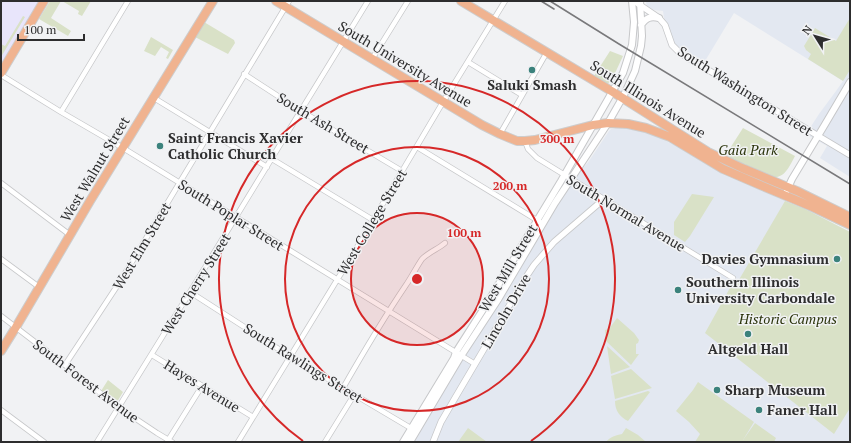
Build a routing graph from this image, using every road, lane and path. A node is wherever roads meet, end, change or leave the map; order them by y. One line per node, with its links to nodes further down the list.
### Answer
1 (44, 1): 19 (highway)
2 (128, 1): 28 (street)
3 (213, 1): 24 (highway, West Walnut Street)
4 (276, 1): 11 (highway, South University Avenue)
5 (368, 1): 15 (street, West Cherry Street)
6 (408, 1): 17 (street)
7 (462, 1): 13 (highway, South Illinois Avenue)
8 (505, 1): 13 (street, West College Street)
9 (633, 1): 10 (street, South Washington Street); 22 (main road, West Mill Street)
10 (640, 3): 12 (street, South Washington Street); 14 (main road, West Mill Street)
11 (288, 4): 15 (highway, South University Avenue); 20 (street, West Elm Street)
12 (659, 18): 14 (main road); 33 (street, South Washington Street)
13 (493, 20): 16 (highway, South Illinois Avenue); 18 (street, West College Street)
14 (641, 25): 25 (main road, West Mill Street)
15 (343, 42): 17 (highway, South University Avenue); 27 (street, West Cherry Street)
16 (547, 52): 22 (highway, South Illinois Avenue); 23 (street)
17 (372, 59): 26 (highway, South University Avenue)
18 (468, 62): 23 (street); 26 (street, West College Street)
19 (1, 74): 28 (street, South Poplar Street)
20 (244, 74): 27 (street, South Ash Street); 31 (street, West Elm Street)
21 (850, 82): 33 (main road)
22 (613, 92): 25 (highway, South Illinois Avenue); 30 (main road, West Mill Street)
23 (522, 95): 32 (street)
24 (154, 98): 31 (street); 36 (highway, West Walnut Street)
25 (623, 98): 29 (main road, West Mill Street); 45 (highway, South Illinois Avenue)
26 (443, 102): 32 (highway, South University Avenue); 35 (street, West College Street)
27 (301, 111): 38 (street, West Cherry Street); 40 (street, South Ash Street)
28 (60, 112): 36 (street, South Poplar Street)
29 (608, 123): 30 (highway, South Illinois Avenue); 42 (main road, West Mill Street); 46 (highway, South Illinois Avenue)
30 (593, 125): 34 (highway, South Illinois Avenue); 41 (main road, West Mill Street)
31 (210, 132): 39 (street); 44 (street, West Elm Street)
32 (500, 134): 34 (highway, South University Avenue)
33 (819, 136): 37 (street, South Washington Street); 45 (main road)
34 (525, 141): 41 (street, South Normal Avenue)
35 (416, 147): 40 (street, West College Street); 51 (street)
36 (123, 148): 44 (street, South Poplar Street); 53 (highway, West Walnut Street)
37 (850, 155)
38 (272, 158): 39 (street, West Cherry Street); 50 (street)
39 (267, 167): 49 (street, West Cherry Street)
40 (402, 171): 50 (street, West College Street)
41 (564, 175): 42 (street, South Normal Avenue); 51 (main road, West Mill Street)
42 (570, 179): 47 (street, South Normal Avenue); 51 (main road, West Mill Street)
43 (1, 183): 53 (street)
44 (179, 183): 49 (street, South Poplar Street); 68 (street, West Elm Street)
45 (788, 188): 46 (main road); 48 (highway, South Illinois Avenue)
46 (785, 196): 52 (highway, South Illinois Avenue)
47 (604, 199): 56 (street, South Normal Avenue); 67 (street, Lincoln Drive)
48 (850, 217)
49 (236, 218): 57 (street, South Poplar Street); 59 (street, West Cherry Street)
50 (374, 220): 57 (street, West College Street)
51 (540, 222): 64 (main road, West Mill Street)
52 (850, 225)
53 (70, 235): 58 (highway, West Walnut Street)
54 (445, 243): 60 (street)
55 (1, 258): 58 (street)
56 (733, 278)
57 (337, 280): 60 (street, South Poplar Street); 66 (street, West College Street)
58 (39, 287): 62 (highway, West Walnut Street)
59 (190, 292): 65 (street, West Cherry Street); 66 (street, South Rawlings Street)
60 (388, 311): 64 (street, South Poplar Street); 70 (street)
61 (1, 316): 62 (street, South Forest Avenue)
62 (16, 328): 63 (highway, West Walnut Street); 68 (street, South Forest Avenue)
63 (1, 351)
64 (458, 354): 67 (street, South Poplar Street); 75 (main road, West Mill Street)
65 (152, 355): 69 (street, Hayes Avenue); 72 (street, West Cherry Street)
66 (291, 356): 70 (street, South Rawlings Street); 74 (street, West College Street)
67 (475, 364): 83 (street, Lincoln Drive)
68 (66, 365): 72 (street, South Forest Avenue)
69 (202, 386): 74 (street, Hayes Avenue); 76 (street)
70 (344, 388): 71 (street, South Rawlings Street)
71 (354, 395): 75 (street, South Rawlings Street); 80 (street)
72 (118, 408): 76 (street, South Forest Avenue); 78 (street, West Cherry Street)
73 (1, 410): 77 (street)
74 (253, 417): 79 (street, West College Street)
75 (414, 430): 81 (main road, West Mill Street); 82 (main road, West Mill Street)
76 (170, 441)
77 (44, 442)
78 (97, 442)
79 (238, 442)
80 (325, 442)
81 (403, 442)
82 (410, 442)
83 (433, 442)

